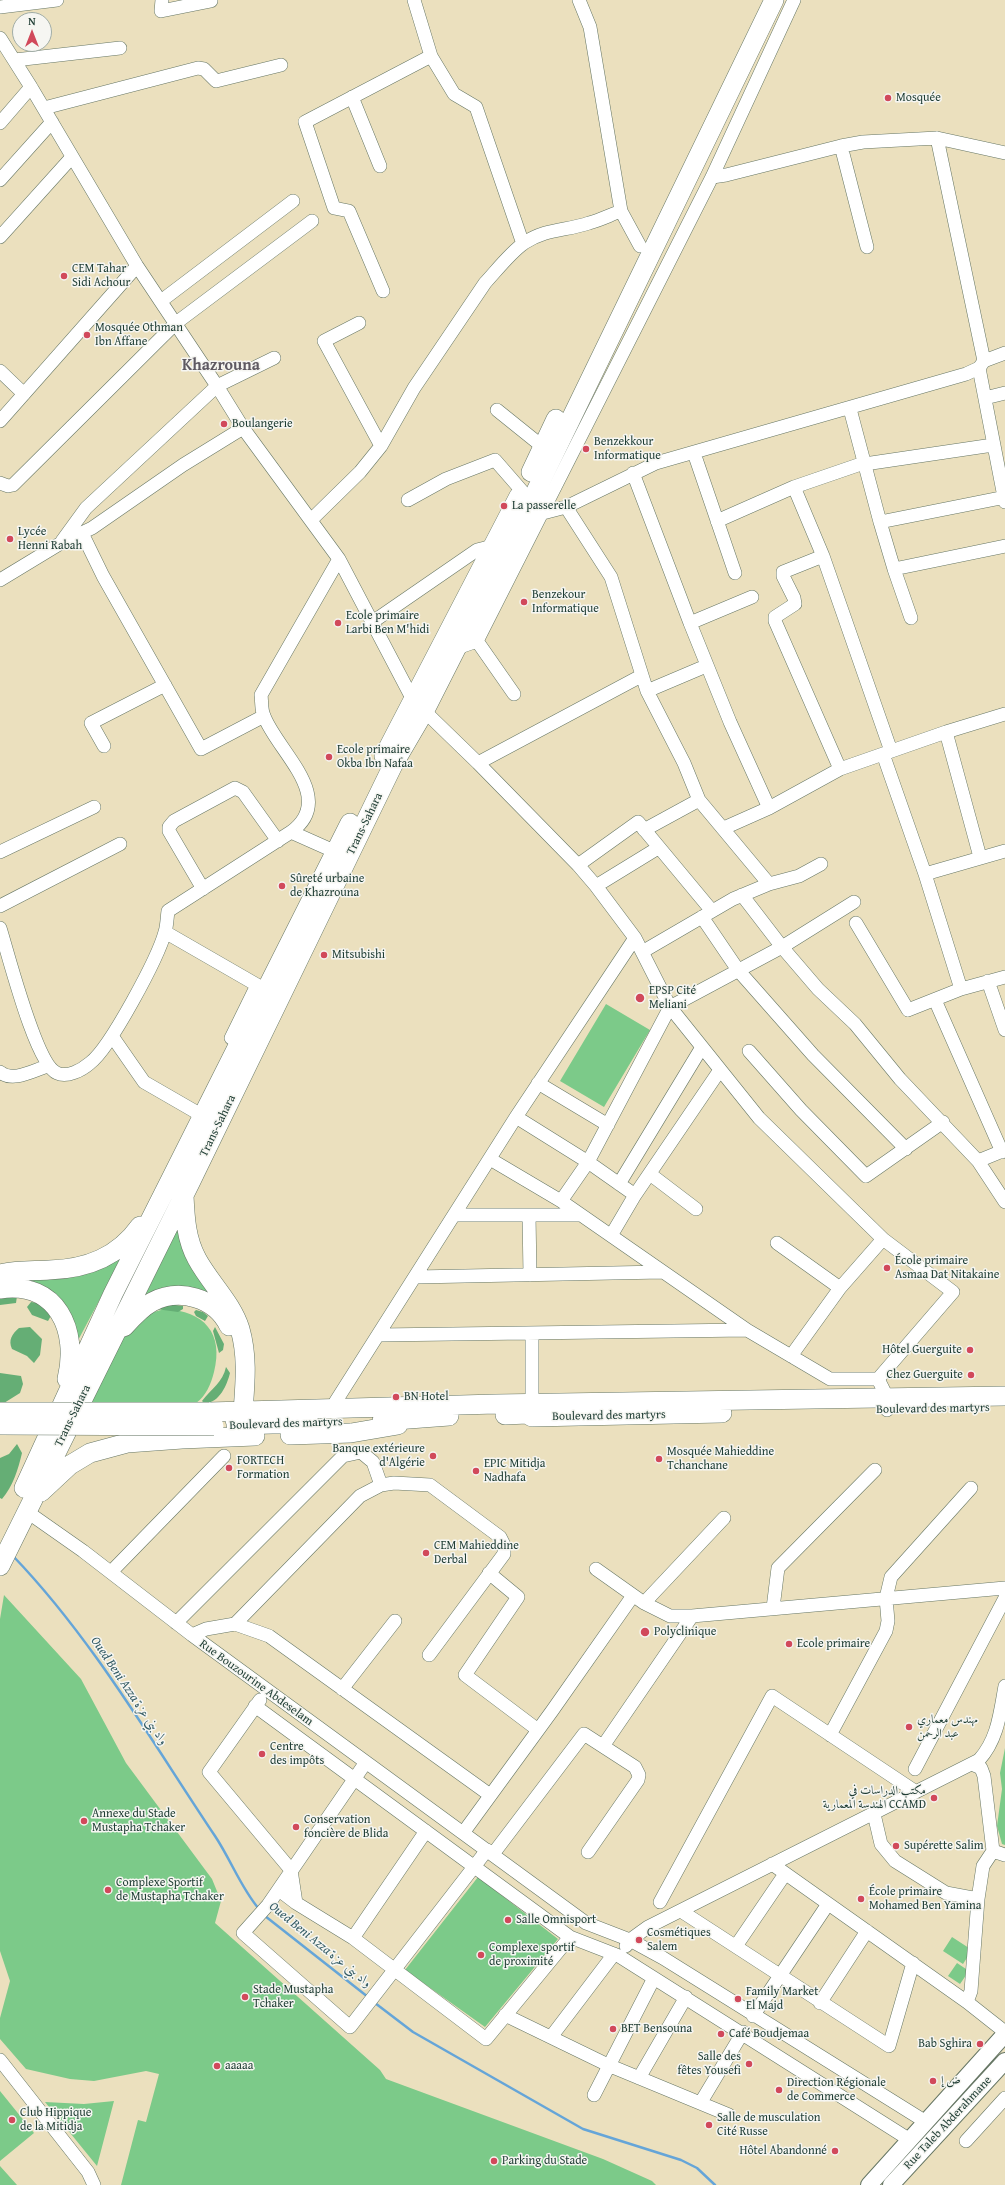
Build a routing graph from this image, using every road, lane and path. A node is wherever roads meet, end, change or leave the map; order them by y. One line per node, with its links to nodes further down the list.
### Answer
1 (57, 0): 9 (street)
2 (162, 0): 8 (street)
3 (414, 0): 12 (street)
4 (579, 0): 28 (street)
5 (761, 0): 32 (highway)
6 (774, 0): 81 (highway)
7 (794, 0): 25 (street)
8 (211, 1)
9 (0, 7)
10 (0, 38): 13 (street)
11 (120, 48): 13 (street)
12 (431, 56): 16 (street); 31 (street)
13 (15, 60): 15 (street)
14 (281, 65): 17 (street)
15 (31, 87): 17 (street); 18 (street)
16 (352, 97): 24 (street); 35 (street)
17 (44, 108): 19 (street)
18 (0, 122)
19 (52, 122): 23 (street); 26 (street)
20 (937, 138): 21 (street); 22 (street); 41 (street)
21 (841, 146): 25 (street); 33 (street)
22 (1005, 153)
23 (72, 157): 30 (street); 34 (street)
24 (380, 166)
25 (712, 177): 63 (street)
26 (0, 180)
27 (293, 200): 36 (street)
28 (621, 211): 31 (street); 32 (street)
29 (312, 221): 37 (street)
30 (0, 237)
31 (523, 244): 52 (street)
32 (640, 246): 53 (highway)
33 (867, 247)
34 (137, 266): 36 (street); 45 (street)
35 (383, 291)
36 (161, 301): 37 (street)
37 (176, 323): 43 (street); 57 (street)
38 (359, 323): 52 (street)
39 (1005, 353): 41 (street)
40 (274, 358): 43 (street)
41 (982, 365): 46 (street); 47 (street)
42 (0, 371): 45 (street)
43 (218, 386): 50 (street); 68 (street)
44 (1005, 393): 46 (street)
45 (24, 394): 49 (street)
46 (985, 398): 51 (street)
47 (850, 409): 54 (street); 55 (street)
48 (498, 410): 53 (street)
49 (0, 421)
50 (243, 428): 64 (street); 67 (street)
51 (993, 445): 55 (street); 60 (street)
52 (381, 446): 64 (street)
53 (543, 447): 59 (highway)
54 (694, 453): 56 (street); 65 (street)
55 (865, 464): 58 (street); 66 (street)
56 (633, 473): 62 (street); 79 (street)
57 (0, 483)
58 (794, 487): 65 (street); 71 (street)
59 (522, 491): 61 (street); 69 (highway)
60 (1005, 499): 66 (street)
61 (408, 500)
62 (566, 507): 63 (street); 83 (street)
63 (543, 513): 80 (street)
64 (311, 520): 72 (street)
65 (717, 522): 74 (street)
66 (880, 522): 73 (street)
67 (82, 533): 68 (street); 84 (street)
68 (61, 543): 75 (street)
69 (493, 546): 78 (street); 87 (highway)
70 (1005, 546): 73 (street)
71 (823, 556): 92 (street); 94 (street)
72 (339, 559): 78 (street); 89 (street)
73 (894, 569): 77 (street)
74 (735, 573)
75 (0, 580)
76 (752, 597): 79 (street)
77 (911, 618)
78 (371, 623): 87 (street)
79 (690, 623): 82 (street)
80 (477, 641): 81 (street); 86 (street)
81 (457, 648): 87 (highway)
82 (706, 666): 85 (street); 97 (street)
83 (641, 676): 85 (street); 93 (street)
84 (165, 685): 89 (street); 91 (street)
85 (647, 691): 95 (street)
86 (514, 694)
87 (418, 706): 93 (street); 106 (highway); 149 (highway, Trans-Sahara)
88 (1005, 714): 90 (street)
89 (264, 716): 100 (street)
90 (946, 732): 92 (street); 107 (street)
91 (104, 746)
92 (887, 752): 94 (street); 110 (street)
93 (478, 763): 109 (street)
94 (840, 769): 97 (street)
95 (698, 800): 98 (street); 99 (street)
96 (94, 807): 105 (street)
97 (769, 808): 98 (street)
98 (724, 828): 111 (street)
99 (644, 830): 103 (street); 109 (street)
100 (291, 832): 101 (street); 106 (street)
101 (278, 841): 113 (street); 113 (street)
102 (120, 844): 116 (street)
103 (658, 848): 112 (street); 117 (street)
104 (1005, 850): 107 (street)
105 (0, 852)
106 (336, 852): 149 (highway)
107 (980, 857): 110 (street)
108 (821, 864): 111 (street)
109 (578, 865): 112 (street)
110 (925, 874): 127 (street)
111 (769, 884): 114 (street)
112 (596, 886): 121 (street)
113 (203, 889): 120 (street)
114 (742, 895): 117 (street); 122 (street)
115 (854, 902): 122 (street)
116 (0, 906)
117 (707, 914): 123 (street); 124 (street)
118 (856, 923): 128 (street)
119 (0, 928): 134 (street)
120 (165, 932): 131 (street); 138 (street)
121 (635, 938): 123 (street); 137 (street)
122 (782, 947): 124 (street); 140 (street)
123 (642, 952): 129 (street)
124 (738, 970): 129 (street); 142 (street)
125 (1005, 977): 126 (street)
126 (988, 981): 127 (street); 130 (street)
127 (961, 989): 128 (street)
128 (935, 1000): 143 (street)
129 (670, 1007): 132 (street); 141 (street)
130 (1005, 1030)
131 (112, 1036): 134 (street); 138 (street)
132 (702, 1047): 135 (street); 148 (street)
133 (749, 1051): 142 (street)
134 (48, 1066): 136 (street)
135 (720, 1070): 147 (street); 158 (street)
136 (0, 1072)
137 (538, 1084): 139 (street); 141 (street)
138 (196, 1112): 149 (street)
139 (516, 1117): 144 (street); 146 (street)
140 (943, 1122): 142 (street); 145 (street)
141 (608, 1125): 146 (street)
142 (906, 1149)
143 (1003, 1151): 145 (street)
144 (490, 1159): 151 (street); 155 (street)
145 (978, 1161): 152 (street)
146 (588, 1162): 148 (street); 151 (street)
147 (650, 1174): 150 (street); 153 (street)
148 (619, 1184): 150 (street)
149 (174, 1186): 161 (highway); 169 (highway, Trans-Sahara); 172 (highway); 176 (highway)
150 (636, 1195): 157 (street)
151 (561, 1201): 154 (street)
152 (1005, 1202)
153 (696, 1209)
154 (580, 1214): 156 (street); 157 (street)
155 (455, 1215): 156 (street); 163 (street)
156 (529, 1215): 162 (street)
157 (612, 1234): 160 (street)
158 (883, 1239): 164 (street); 171 (street)
159 (777, 1243): 164 (street)
160 (662, 1272): 162 (street); 166 (street)
161 (0, 1274)
162 (530, 1274): 163 (street)
163 (416, 1276): 168 (street)
164 (840, 1288): 170 (street)
165 (0, 1289): 176 (highway)
166 (747, 1330): 167 (street); 170 (street)
167 (532, 1333): 168 (street); 174 (street)
168 (379, 1335): 178 (street)
169 (110, 1343): 172 (highway); 189 (highway, Trans-Sahara)
170 (791, 1356): 171 (street)
171 (878, 1379): 175 (street)
172 (241, 1388): 179 (highway); 181 (highway); 182 (highway)
173 (1005, 1396): 175 (highway, Boulevard des martyrs)
174 (532, 1403): 175 (highway, Boulevard des martyrs); 178 (highway, Boulevard des martyrs)
175 (887, 1403): 177 (highway, Boulevard des martyrs); 183 (highway, Boulevard des martyrs)
176 (60, 1405): 191 (highway)
177 (1005, 1407)
178 (334, 1409): 179 (highway, Boulevard des martyrs)
179 (275, 1410): 181 (highway, Boulevard des martyrs)
180 (0, 1412): 182 (highway, bridge)
181 (240, 1417): 182 (highway); 183 (highway, Boulevard des martyrs)
182 (212, 1419): 184 (highway, bridge)
183 (423, 1420): 189 (highway)
184 (0, 1425)
185 (224, 1456): 194 (street)
186 (875, 1470): 201 (street)
187 (381, 1485): 195 (street); 204 (street); 205 (street)
188 (971, 1488): 198 (street)
189 (29, 1506): 191 (highway, Trans-Sahara); 194 (street, Rue Bouzourine Abdeselam)
190 (724, 1518): 200 (street)
191 (5, 1539): 192 (highway)
192 (0, 1565)
193 (596, 1569): 197 (street)
194 (111, 1572): 204 (street, Rue Bouzourine Abdeselam)
195 (490, 1573): 207 (street); 212 (street)
196 (1005, 1588): 198 (street)
197 (632, 1597): 200 (street); 212 (street)
198 (886, 1598): 201 (street); 213 (street)
199 (1005, 1598): 218 (street)
200 (644, 1603): 202 (street)
201 (773, 1608): 202 (street)
202 (692, 1616): 215 (street)
203 (395, 1621): 209 (street)
204 (176, 1623): 206 (street, Rue Bouzourine Abdeselam)
205 (235, 1624): 206 (street); 209 (street)
206 (192, 1635): 210 (street, Rue Bouzourine Abdeselam)
207 (429, 1655)
208 (1005, 1686): 214 (street)
209 (342, 1689): 222 (street)
210 (267, 1690): 211 (street); 216 (street, Rue Bouzourine Abdeselam)
211 (255, 1706): 219 (street); 231 (street)
212 (538, 1730): 222 (street)
213 (830, 1735): 220 (street); 235 (street)
214 (995, 1737): 217 (street); 221 (street)
215 (603, 1746): 226 (street); 227 (street)
216 (366, 1762): 219 (street); 225 (street, Rue Bouzourine Abdeselam)
217 (972, 1764): 220 (street); 221 (street)
218 (915, 1769)
219 (354, 1779): 224 (street); 231 (street)
220 (916, 1792): 223 (street)
221 (987, 1792): 228 (street)
222 (490, 1795): 225 (street)
223 (874, 1814): 229 (street); 234 (street)
224 (426, 1831): 230 (street); 241 (street)
225 (462, 1833): 226 (street, Rue Bouzourine Abdeselam)
226 (490, 1852): 230 (street); 242 (street, Rue Bouzourine Abdeselam)
227 (588, 1852)
228 (999, 1853): 234 (street)
229 (772, 1864): 232 (street); 238 (street)
230 (475, 1867): 240 (street); 246 (street)
231 (291, 1870): 233 (street); 236 (street)
232 (785, 1874): 237 (street); 243 (street)
233 (279, 1890): 236 (street); 246 (street)
234 (978, 1899): 250 (street)
235 (660, 1902)
236 (296, 1903): 241 (street)
237 (828, 1904): 239 (street); 247 (street)
238 (681, 1911): 242 (street); 243 (street)
239 (867, 1931): 245 (street); 251 (street)
240 (570, 1936): 244 (street); 252 (street)
241 (353, 1938): 246 (street)
242 (630, 1940): 244 (street); 253 (street, Rue Bouzourine Abdeselam)
243 (736, 1946): 247 (street)
244 (617, 1955): 248 (street); 256 (street)
245 (913, 1963): 250 (street); 251 (street)
246 (395, 1970): 252 (street)
247 (781, 1976): 251 (street); 253 (street)
248 (654, 1978): 249 (street); 259 (street)
249 (686, 1997): 254 (street); 260 (street)
250 (967, 2002): 255 (street)
251 (820, 2003)
252 (505, 2015): 256 (street)
253 (753, 2016): 265 (street, Rue Bouzourine Abdeselam)
254 (743, 2032): 263 (street); 266 (street)
255 (1005, 2033): 265 (main road, Rue Taleb Abderahmane)
256 (552, 2037): 259 (street)
257 (0, 2060): 268 (street)
258 (1005, 2061): 270 (main road, Rue Taleb Abderahmane)
259 (608, 2065): 260 (street); 261 (street)
260 (639, 2078): 263 (street)
261 (594, 2096)
262 (1005, 2098): 267 (street)
263 (701, 2102): 264 (street)
264 (729, 2115)
265 (926, 2122): 266 (main road, Rue Taleb Abderahmane)
266 (910, 2140): 269 (main road, Rue Taleb Abderahmane)
267 (966, 2141)
268 (94, 2185)
269 (869, 2185)
270 (891, 2185)

